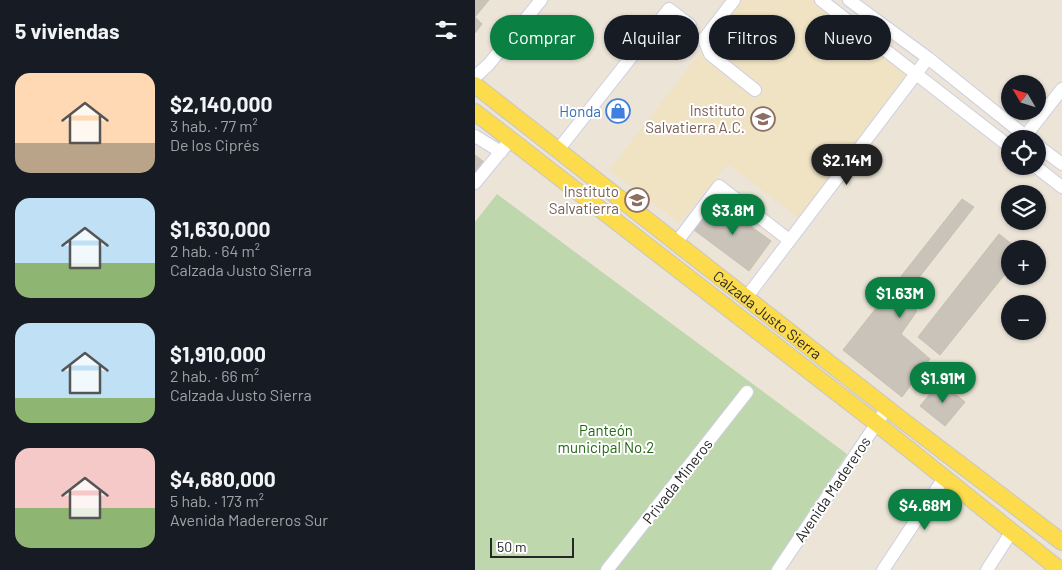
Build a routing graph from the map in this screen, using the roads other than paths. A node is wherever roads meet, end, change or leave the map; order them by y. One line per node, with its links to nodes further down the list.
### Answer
1 (541, 0): 10 (street)
2 (734, 0): 13 (street)
3 (821, 0): 9 (street)
4 (849, 0): 7 (street)
5 (664, 15): 6 (street)
6 (677, 15)
7 (928, 58): 9 (street); 15 (street)
8 (629, 60): 20 (street)
9 (916, 72): 18 (street); 26 (street)
10 (475, 77)
11 (475, 85): 20 (main road, Calzada Justo Sierra)
12 (1062, 89): 16 (street)
13 (755, 90)
14 (475, 112): 19 (main road, Calzada Justo Sierra)
15 (1015, 130)
16 (1031, 130)
17 (475, 136): 19 (street)
18 (1001, 139)
19 (505, 146): 24 (street); 31 (main road, Calzada Justo Sierra)
20 (558, 150): 27 (main road, Calzada Justo Sierra)
21 (1046, 152): 22 (street)
22 (1062, 164)
23 (1046, 175): 25 (street)
24 (475, 184)
25 (1062, 187)
26 (789, 240): 27 (street); 28 (street)
27 (676, 243): 28 (main road, Calzada Justo Sierra)
28 (746, 298): 30 (main road, Calzada Justo Sierra)
29 (747, 392): 35 (street, Privada Mineros)
30 (887, 408): 31 (street, Avenida Madereros); 34 (main road, Calzada Justo Sierra)
31 (876, 423): 32 (main road, Calzada Justo Sierra); 36 (street, Avenida Madereros)
32 (944, 478): 33 (main road, Calzada Justo Sierra); 37 (street)
33 (1012, 531): 38 (street); 39 (main road, Calzada Justo Sierra)
34 (1062, 542)
35 (607, 570)
36 (778, 570)
37 (883, 570)
38 (987, 570)
39 (1060, 570)

